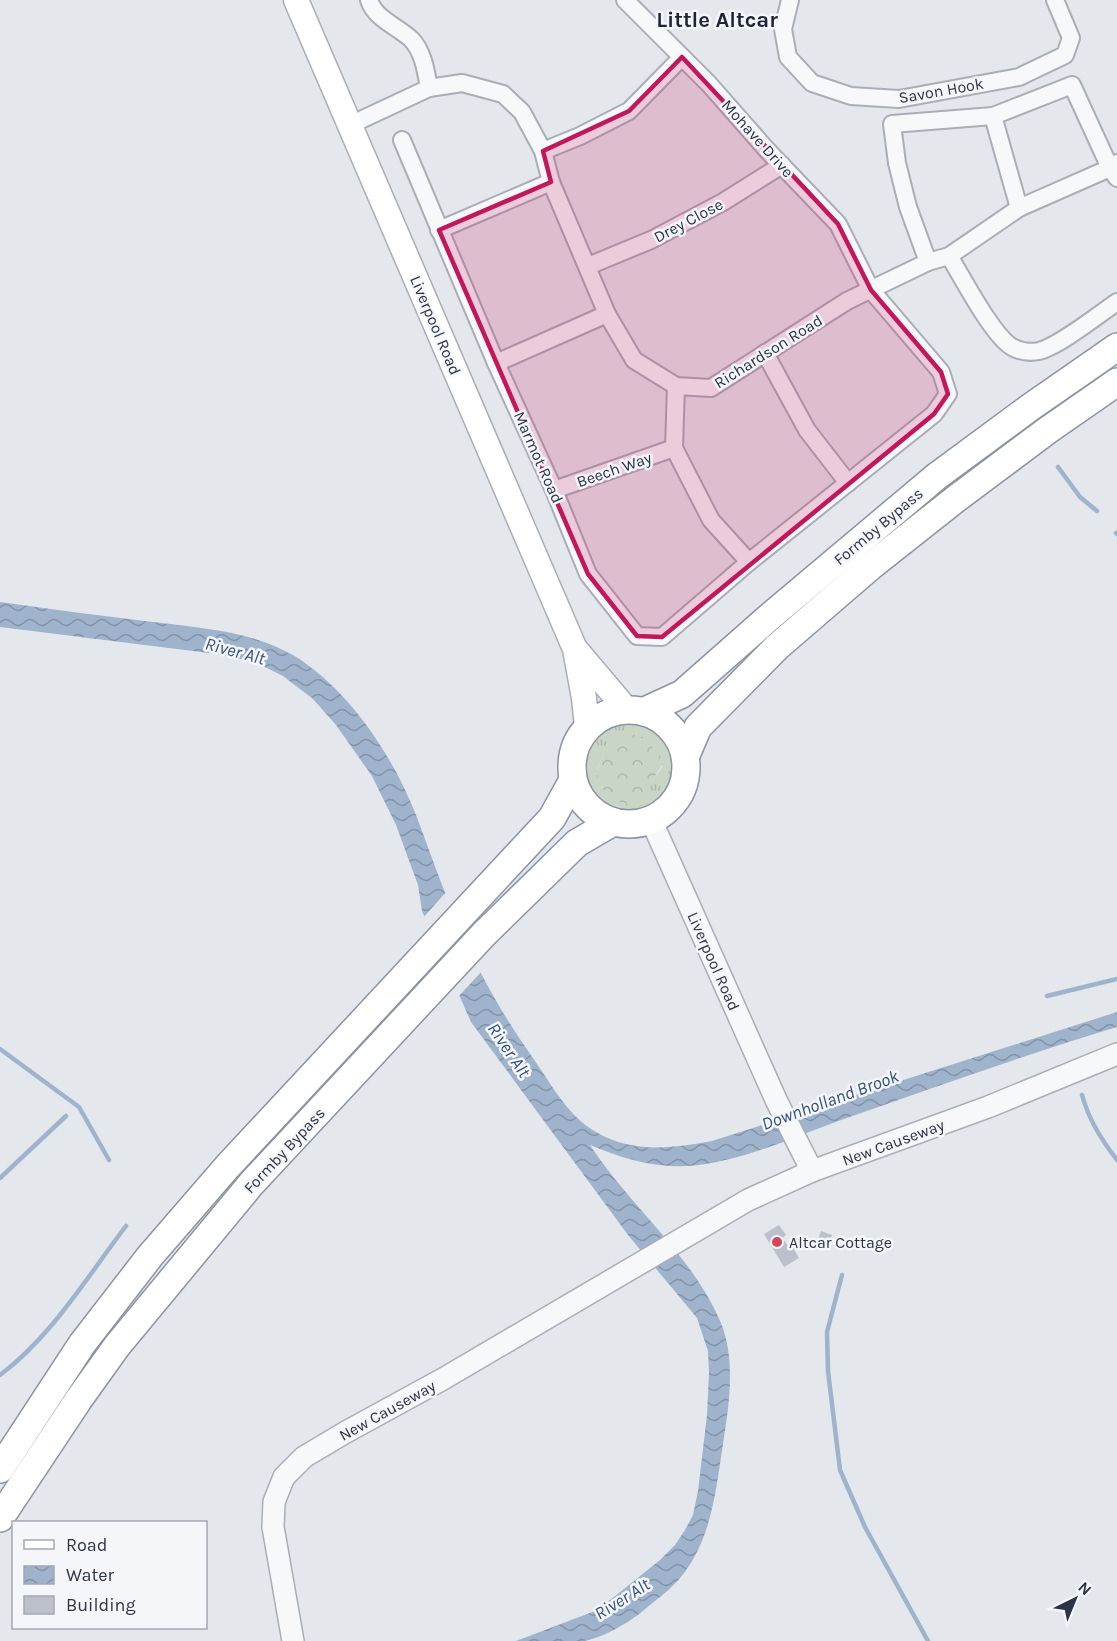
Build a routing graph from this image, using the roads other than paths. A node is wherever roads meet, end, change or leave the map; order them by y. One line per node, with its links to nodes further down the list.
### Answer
1 (296, 0): 9 (main road, Liverpool Road)
2 (369, 0): 7 (street)
3 (625, 0): 6 (street, Mohave Drive)
4 (790, 0): 5 (street, Savon Hook)
5 (1055, 0)
6 (682, 57): 11 (street); 12 (street, Mohave Drive)
7 (429, 87): 9 (street, Richardson Road); 11 (street, Richardson Road)
8 (993, 116): 13 (street); 15 (street); 18 (street)
9 (350, 125): 32 (main road, Liverpool Road)
10 (402, 141): 16 (street, Marmot Road)
11 (543, 151): 14 (street, Richardson Road)
12 (782, 165): 19 (street, Drey Close); 20 (street, Mohave Drive)
13 (1115, 170): 15 (street, Richardson Road)
14 (551, 182): 16 (street); 19 (street, Richardson Road)
15 (1019, 208): 17 (street, Richardson Road)
16 (439, 230): 25 (street, Marmot Road)
17 (949, 256): 18 (street, Richardson Road); 21 (street)
18 (928, 262): 20 (street, Richardson Road)
19 (588, 266): 22 (street, Richardson Road)
20 (871, 290): 24 (street, Richardson Road); 29 (street, Mohave Drive)
21 (1117, 302)
22 (607, 314): 25 (street); 27 (street, Richardson Road)
23 (1117, 347): 33 (highway, Formby Bypass)
24 (765, 353): 27 (street, Richardson Road); 29 (street)
25 (496, 363): 30 (street, Marmot Road)
26 (1117, 382): 35 (highway, Formby Bypass)
27 (676, 386): 28 (street)
28 (674, 448): 30 (street, Beech Way); 31 (street)
29 (848, 483): 31 (street, Marmot Road)
30 (554, 490): 31 (street, Marmot Road)
31 (749, 562)
32 (575, 649): 33 (main road, Liverpool Road); 34 (main road, Liverpool Road)
33 (636, 710): 34 (highway); 35 (highway)
34 (587, 727): 36 (highway)
35 (686, 755): 37 (highway)
36 (573, 780): 38 (highway); 41 (highway, Formby Bypass)
37 (654, 819): 38 (highway); 40 (street, Liverpool Road)
38 (613, 822): 42 (highway, Formby Bypass)
39 (1117, 1054): 40 (street, New Causeway)
40 (812, 1171): 43 (street, New Causeway)
41 (0, 1469)
42 (0, 1518)
43 (292, 1641)

